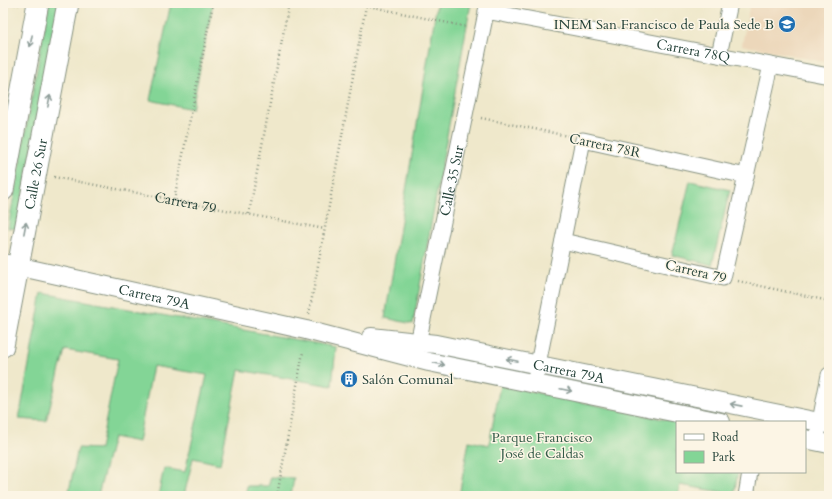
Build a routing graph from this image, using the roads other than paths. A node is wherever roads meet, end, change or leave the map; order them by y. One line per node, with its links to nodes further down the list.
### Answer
1 (38, 3): 9 (main road, Calle 26 Sur, one-way to 9)
2 (68, 3): 11 (main road, Calle 26 Sur, one-way to 2)
3 (730, 3): 5 (street)
4 (487, 7): 5 (street, Carrera 78Q); 13 (street, Calle 35 Sur)
5 (720, 55): 6 (street, Carrera 78Q)
6 (770, 65): 7 (street, Carrera 78Q); 8 (street)
7 (829, 76)
8 (746, 176): 10 (street, Carrera 79); 10 (street, Carrera 78R)
9 (3, 190)
10 (563, 241): 14 (street)
11 (10, 265): 12 (main road, Calle 26 Sur); 13 (street, Carrera 79A)
12 (3, 346)
13 (416, 350): 14 (street, Carrera 79A, one-way to 13); 16 (street, Carrera 79A, one-way to 16)
14 (538, 365): 16 (street); 17 (street, Carrera 79A, one-way to 14)
15 (829, 375): 19 (street)
16 (534, 384): 18 (street, Carrera 79A, one-way to 18)
17 (762, 416): 19 (street, Carrera 79A)
18 (716, 421)
19 (824, 423): 20 (street)
20 (817, 442)
21 (750, 473): 22 (street)
22 (746, 496)

